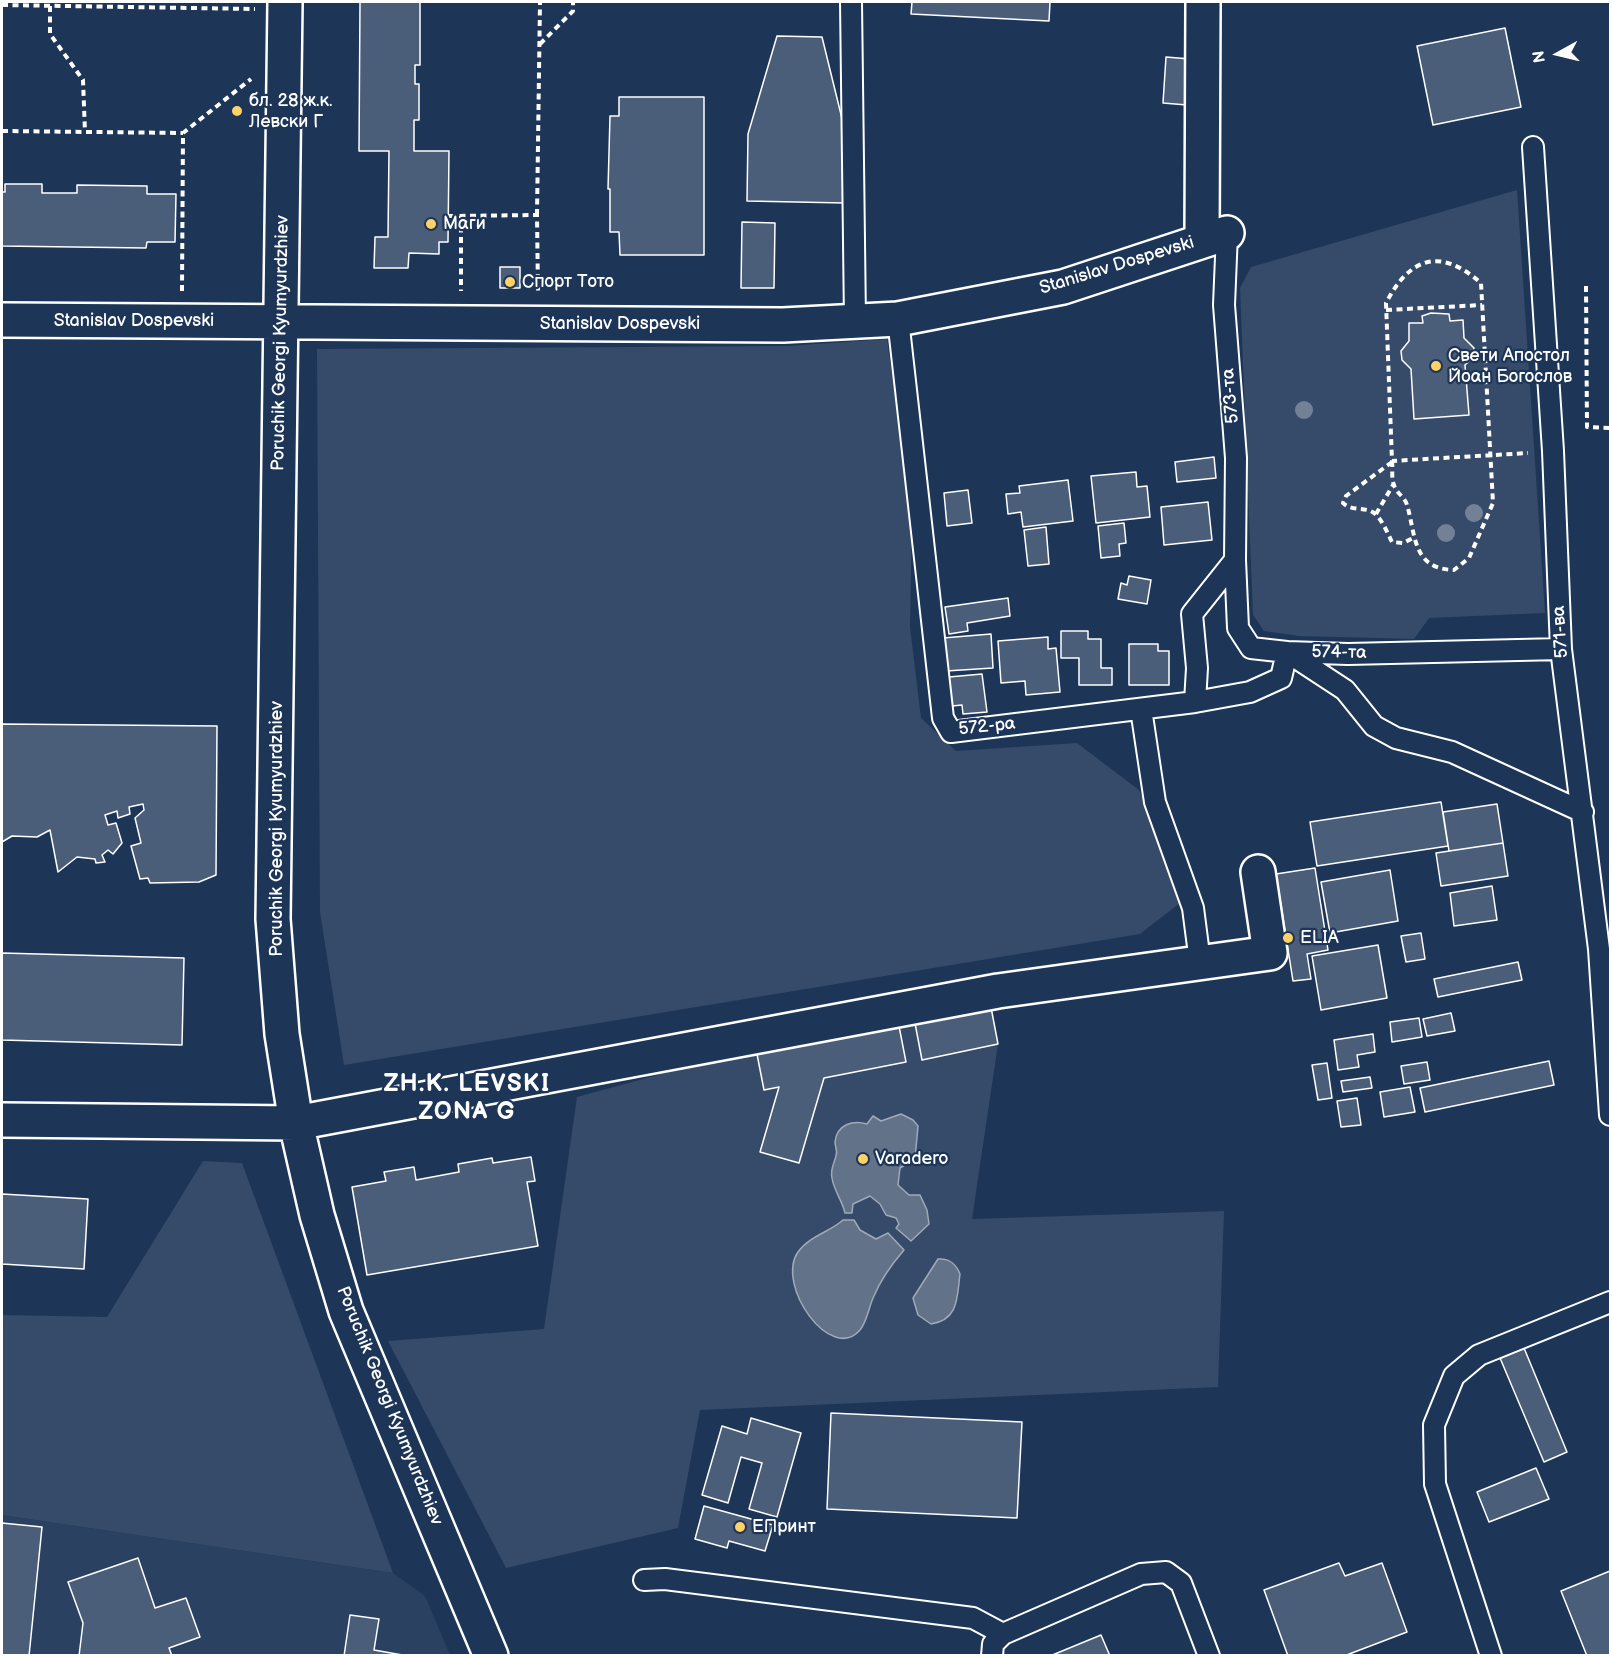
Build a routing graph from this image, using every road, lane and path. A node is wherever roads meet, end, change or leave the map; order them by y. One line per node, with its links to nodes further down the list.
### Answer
1 (540, 2): 8 (path)
2 (573, 2): 8 (path)
3 (851, 2): 24 (lane)
4 (1203, 2): 17 (street)
5 (2, 5): 7 (path)
6 (285, 5): 7 (path); 25 (street, Poruchik Georgi Kyumyurdzhiev)
7 (50, 6): 11 (path)
8 (539, 44): 14 (path)
9 (243, 85): 12 (path)
10 (2, 131): 11 (path)
11 (85, 132): 12 (path)
12 (183, 133): 23 (path)
13 (1533, 147): 29 (lane, 571-ва)
14 (537, 215): 16 (path); 27 (path)
15 (449, 216): 16 (path)
16 (461, 216): 26 (path)
17 (1214, 236): 21 (street, Stanislav Dospevski); 35 (lane, 573-та)
18 (1586, 286): 28 (path)
19 (1482, 305): 20 (path); 20 (path); 30 (path)
20 (1386, 310): 31 (path)
21 (898, 319): 24 (street, Stanislav Dospevski); 39 (lane, 572-ра)
22 (2, 320): 23 (street, Stanislav Dospevski)
23 (182, 321): 25 (street, Stanislav Dospevski)
24 (855, 321): 27 (street, Stanislav Dospevski)
25 (281, 322): 26 (street, Stanislav Dospevski); 46 (street, Poruchik Georgi Kyumyurdzhiev)
26 (462, 323): 27 (street, Stanislav Dospevski)
27 (539, 324)
28 (1611, 428)
29 (1553, 451): 30 (path); 36 (lane, 571-ва)
30 (1492, 455): 31 (path); 34 (path)
31 (1392, 461): 32 (path); 33 (path)
32 (1394, 485): 33 (path); 34 (path)
33 (1376, 514): 34 (path)
34 (1413, 538)
35 (1235, 560): 37 (lane, 573-та); 38 (lane)
36 (1561, 649): 37 (lane, 574-та); 40 (lane, 571-ва)
37 (1287, 652): 38 (lane, 574-та); 40 (lane)
38 (1195, 702): 39 (lane, 574-та)
39 (1141, 709): 43 (lane)
40 (1583, 812): 42 (lane, 571-ва)
41 (1258, 872): 43 (street)
42 (1605, 947): 44 (lane, 571-ва)
43 (1200, 962): 46 (street)
44 (1611, 1115)
45 (2, 1120): 46 (street)
46 (296, 1123): 50 (street, Poruchik Georgi Kyumyurdzhiev)
47 (1611, 1302): 53 (lane)
48 (644, 1580): 49 (lane)
49 (1003, 1634): 51 (lane); 52 (lane)
50 (491, 1656)
51 (992, 1656)
52 (1209, 1656)
53 (1491, 1656)

